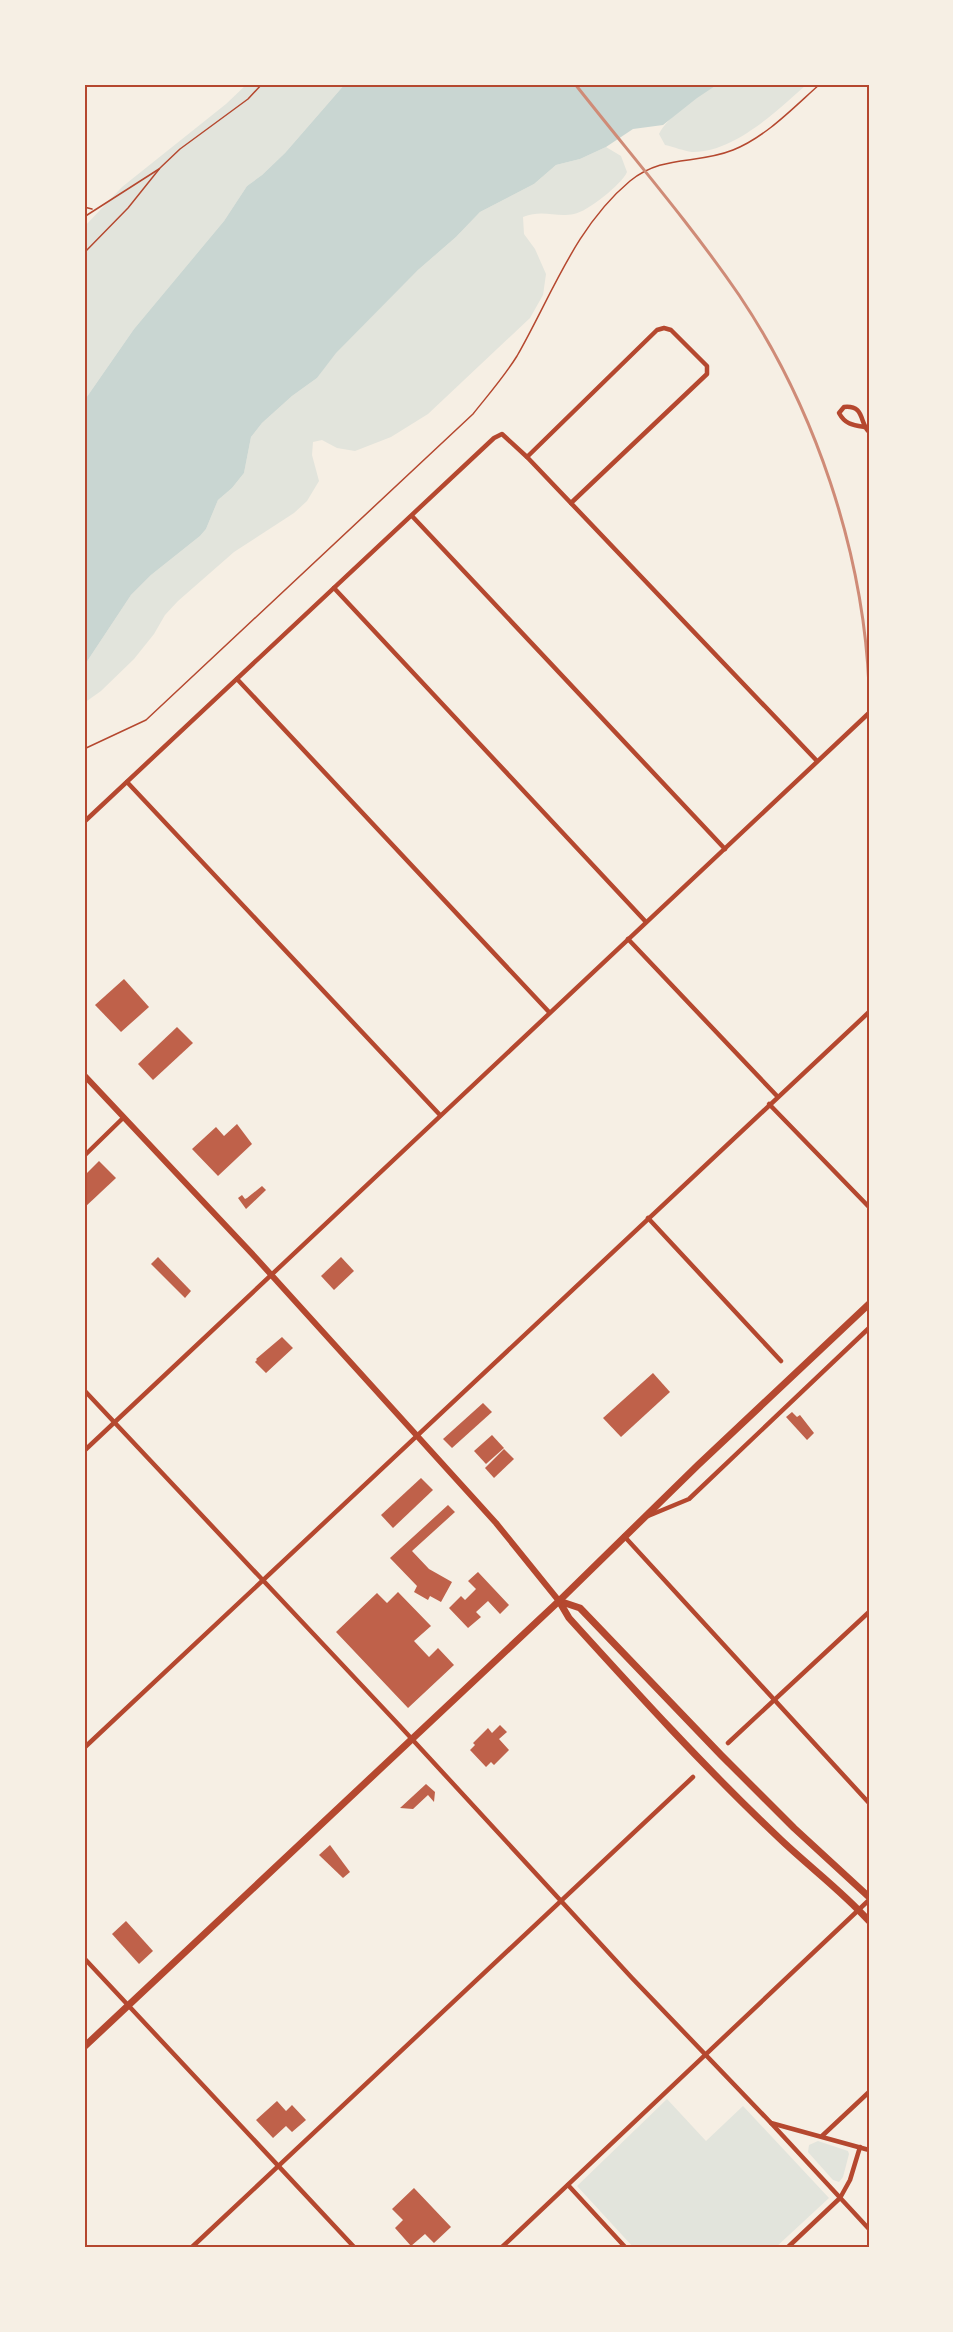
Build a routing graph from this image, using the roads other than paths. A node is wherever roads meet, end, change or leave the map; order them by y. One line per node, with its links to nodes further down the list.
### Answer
1 (864, 427): 1 (street); 2 (street)
2 (869, 432)
3 (527, 457): 4 (street); 4 (street); 5 (street)
4 (571, 503): 9 (street)
5 (412, 516): 6 (street); 12 (street)
6 (334, 588): 7 (street); 13 (street)
7 (237, 678): 10 (street); 15 (street)
8 (869, 713): 9 (street)
9 (817, 761): 12 (street)
10 (127, 782): 11 (street); 20 (street)
11 (84, 822)
12 (725, 849): 13 (street)
13 (646, 921): 14 (street)
14 (628, 939): 15 (street); 18 (street)
15 (549, 1012): 20 (street)
16 (869, 1012): 18 (street)
17 (84, 1075): 21 (main road)
18 (777, 1096): 19 (street)
19 (769, 1104): 23 (street); 24 (street)
20 (440, 1115): 25 (street)
21 (123, 1118): 22 (street); 25 (main road)
22 (84, 1156)
23 (869, 1207)
24 (648, 1218): 28 (street); 31 (street)
25 (270, 1275): 30 (street); 31 (main road)
26 (869, 1304): 33 (main road)
27 (869, 1328): 33 (street)
28 (781, 1360)
29 (84, 1390): 30 (street)
30 (115, 1422): 32 (street); 35 (street)
31 (415, 1436): 35 (street); 36 (main road)
32 (84, 1451)
33 (643, 1518): 34 (main road)
34 (624, 1536): 36 (main road); 38 (street)
35 (262, 1581): 39 (street); 41 (street)
36 (559, 1600): 39 (main road); 44 (main road); 46 (main road)
37 (869, 1612): 38 (street)
38 (773, 1701): 40 (street); 43 (street)
39 (411, 1738): 45 (street); 49 (main road)
40 (728, 1743)
41 (84, 1748)
42 (693, 1777): 45 (street)
43 (869, 1803)
44 (869, 1899): 46 (street)
45 (562, 1901): 51 (street); 57 (street)
46 (859, 1910): 47 (main road); 51 (street)
47 (869, 1921)
48 (84, 1958): 49 (street)
49 (128, 2005): 50 (main road); 57 (street)
50 (84, 2047)
51 (706, 2056): 53 (street); 58 (street)
52 (869, 2092): 54 (street)
53 (771, 2123): 54 (street); 59 (street)
54 (822, 2136): 55 (street)
55 (860, 2147): 56 (street); 59 (street)
56 (869, 2150)
57 (278, 2166): 61 (street); 62 (street)
58 (568, 2185): 63 (street); 64 (street)
59 (840, 2198): 60 (street); 65 (street)
60 (869, 2229)
61 (191, 2248)
62 (355, 2248)
63 (501, 2248)
64 (626, 2248)
65 (787, 2248)

